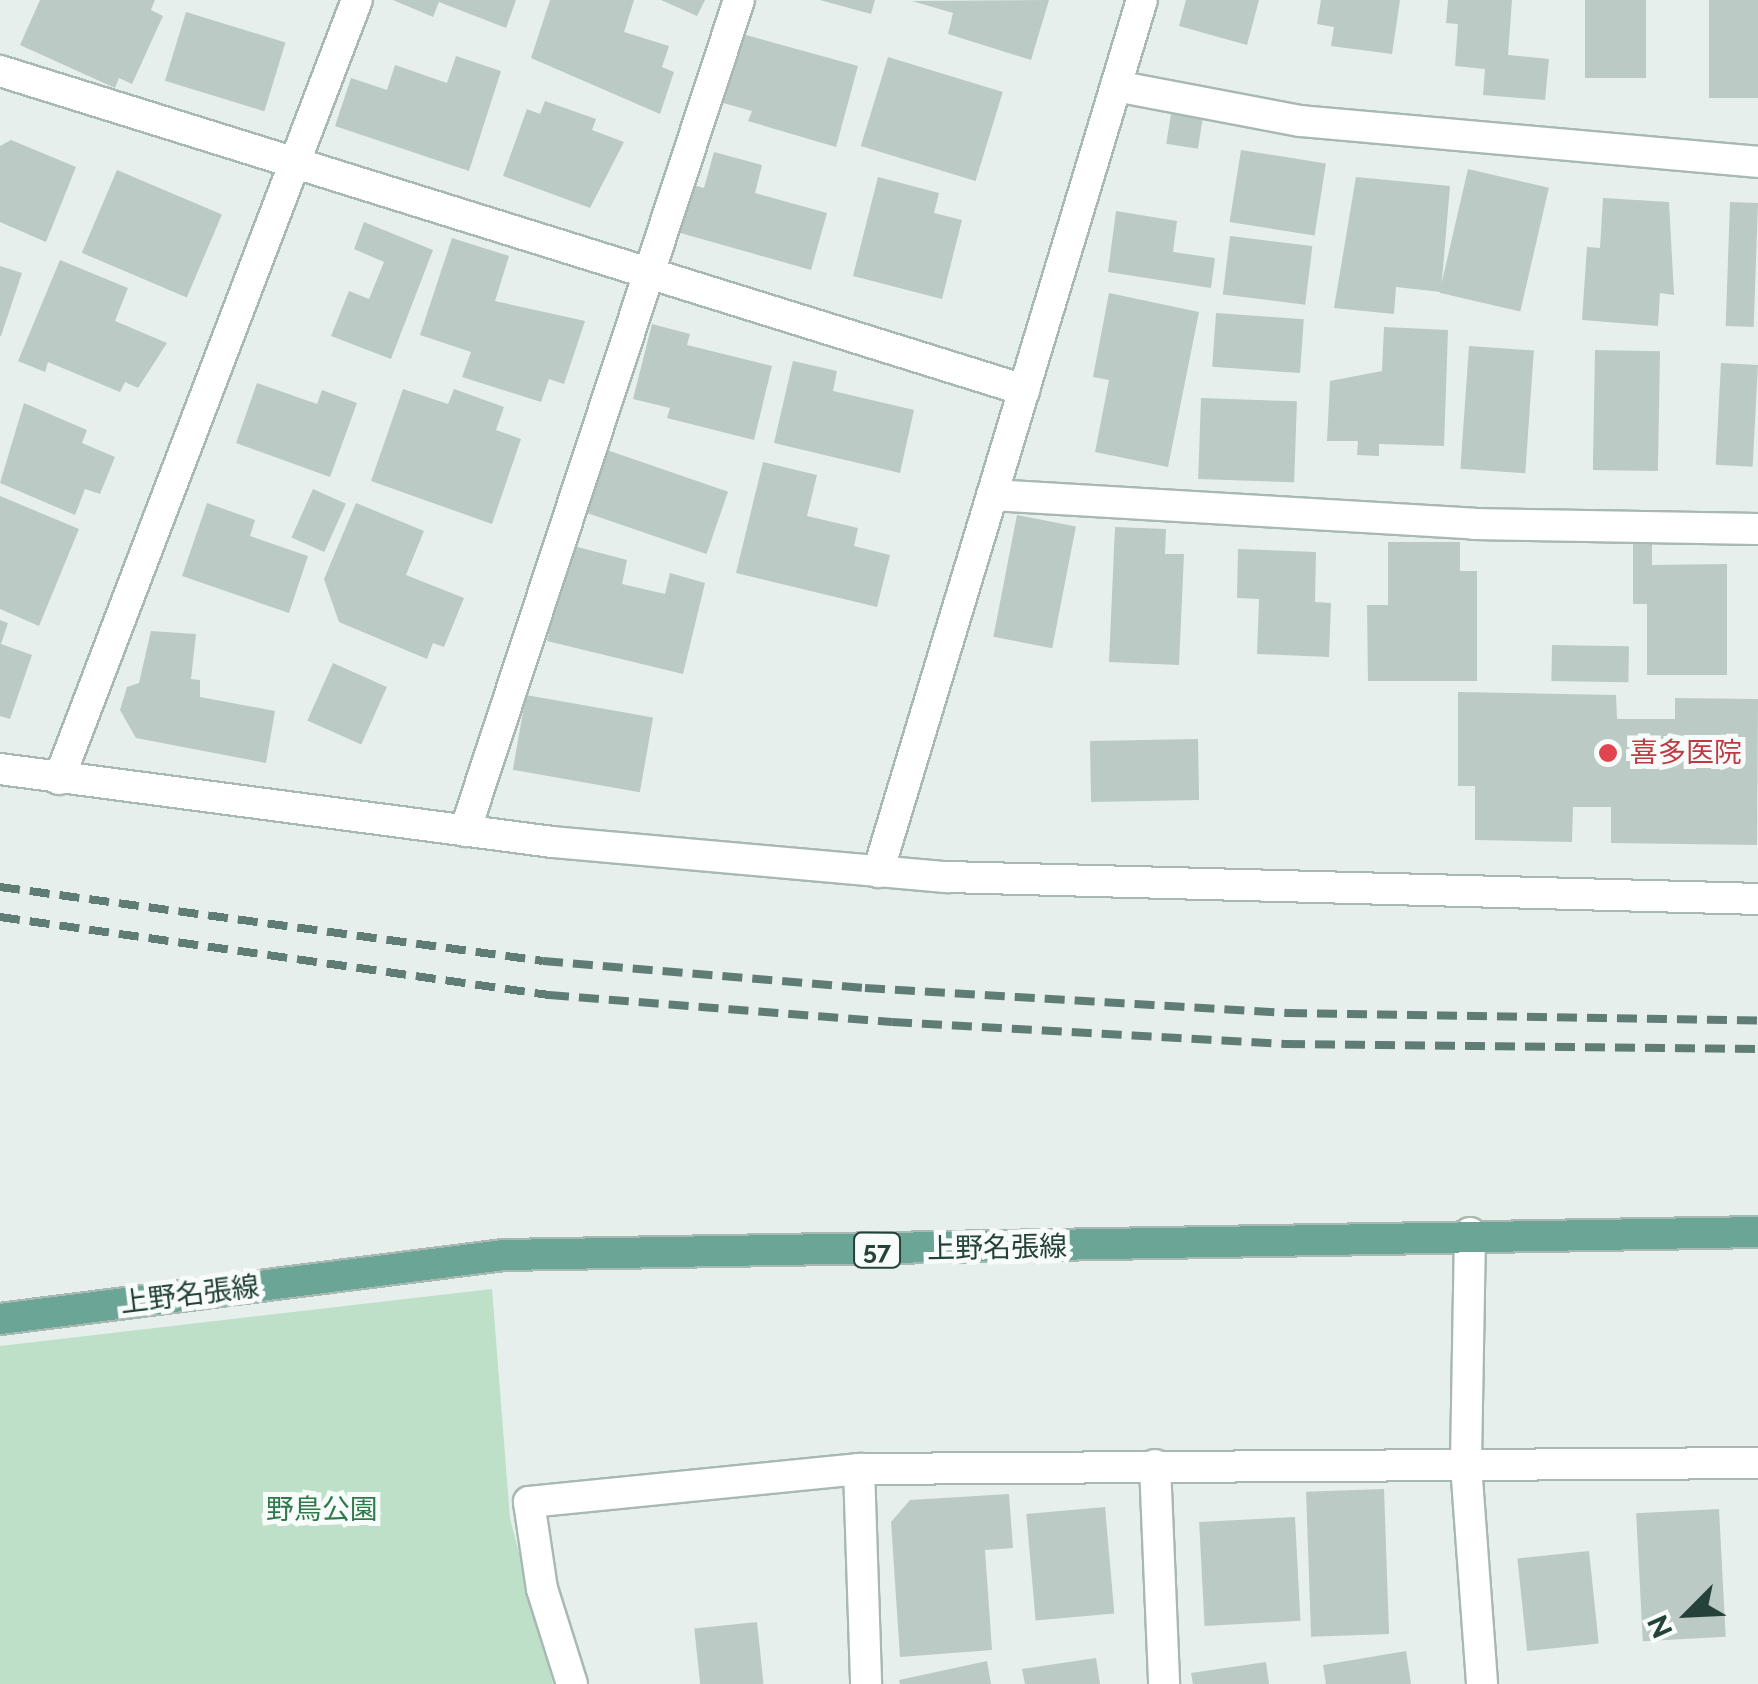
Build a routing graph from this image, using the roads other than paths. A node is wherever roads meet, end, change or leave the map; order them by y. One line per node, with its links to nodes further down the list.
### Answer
1 (357, 0): 6 (street)
2 (739, 0): 8 (street)
3 (1142, 0): 5 (street)
4 (0, 71): 6 (street)
5 (1116, 86): 7 (street); 9 (street)
6 (295, 162): 8 (street); 13 (street)
7 (1758, 162)
8 (647, 271): 9 (street); 14 (street)
9 (1024, 390): 10 (street)
10 (992, 495): 11 (street); 15 (street)
11 (1758, 529)
12 (0, 769): 13 (street)
13 (59, 779): 14 (street)
14 (464, 831): 15 (street)
15 (878, 872): 16 (street)
16 (1758, 898)
17 (1758, 1232): 18 (main road, 上野名張線 / 57)
18 (1470, 1233): 19 (main road, 上野名張線 / 57); 21 (street)
19 (0, 1319)
20 (1758, 1463): 21 (street)
21 (1466, 1464): 22 (street); 27 (street)
22 (1154, 1465): 23 (street); 26 (street)
23 (859, 1469): 24 (street); 25 (street)
24 (572, 1684)
25 (866, 1684)
26 (1164, 1684)
27 (1482, 1684)

